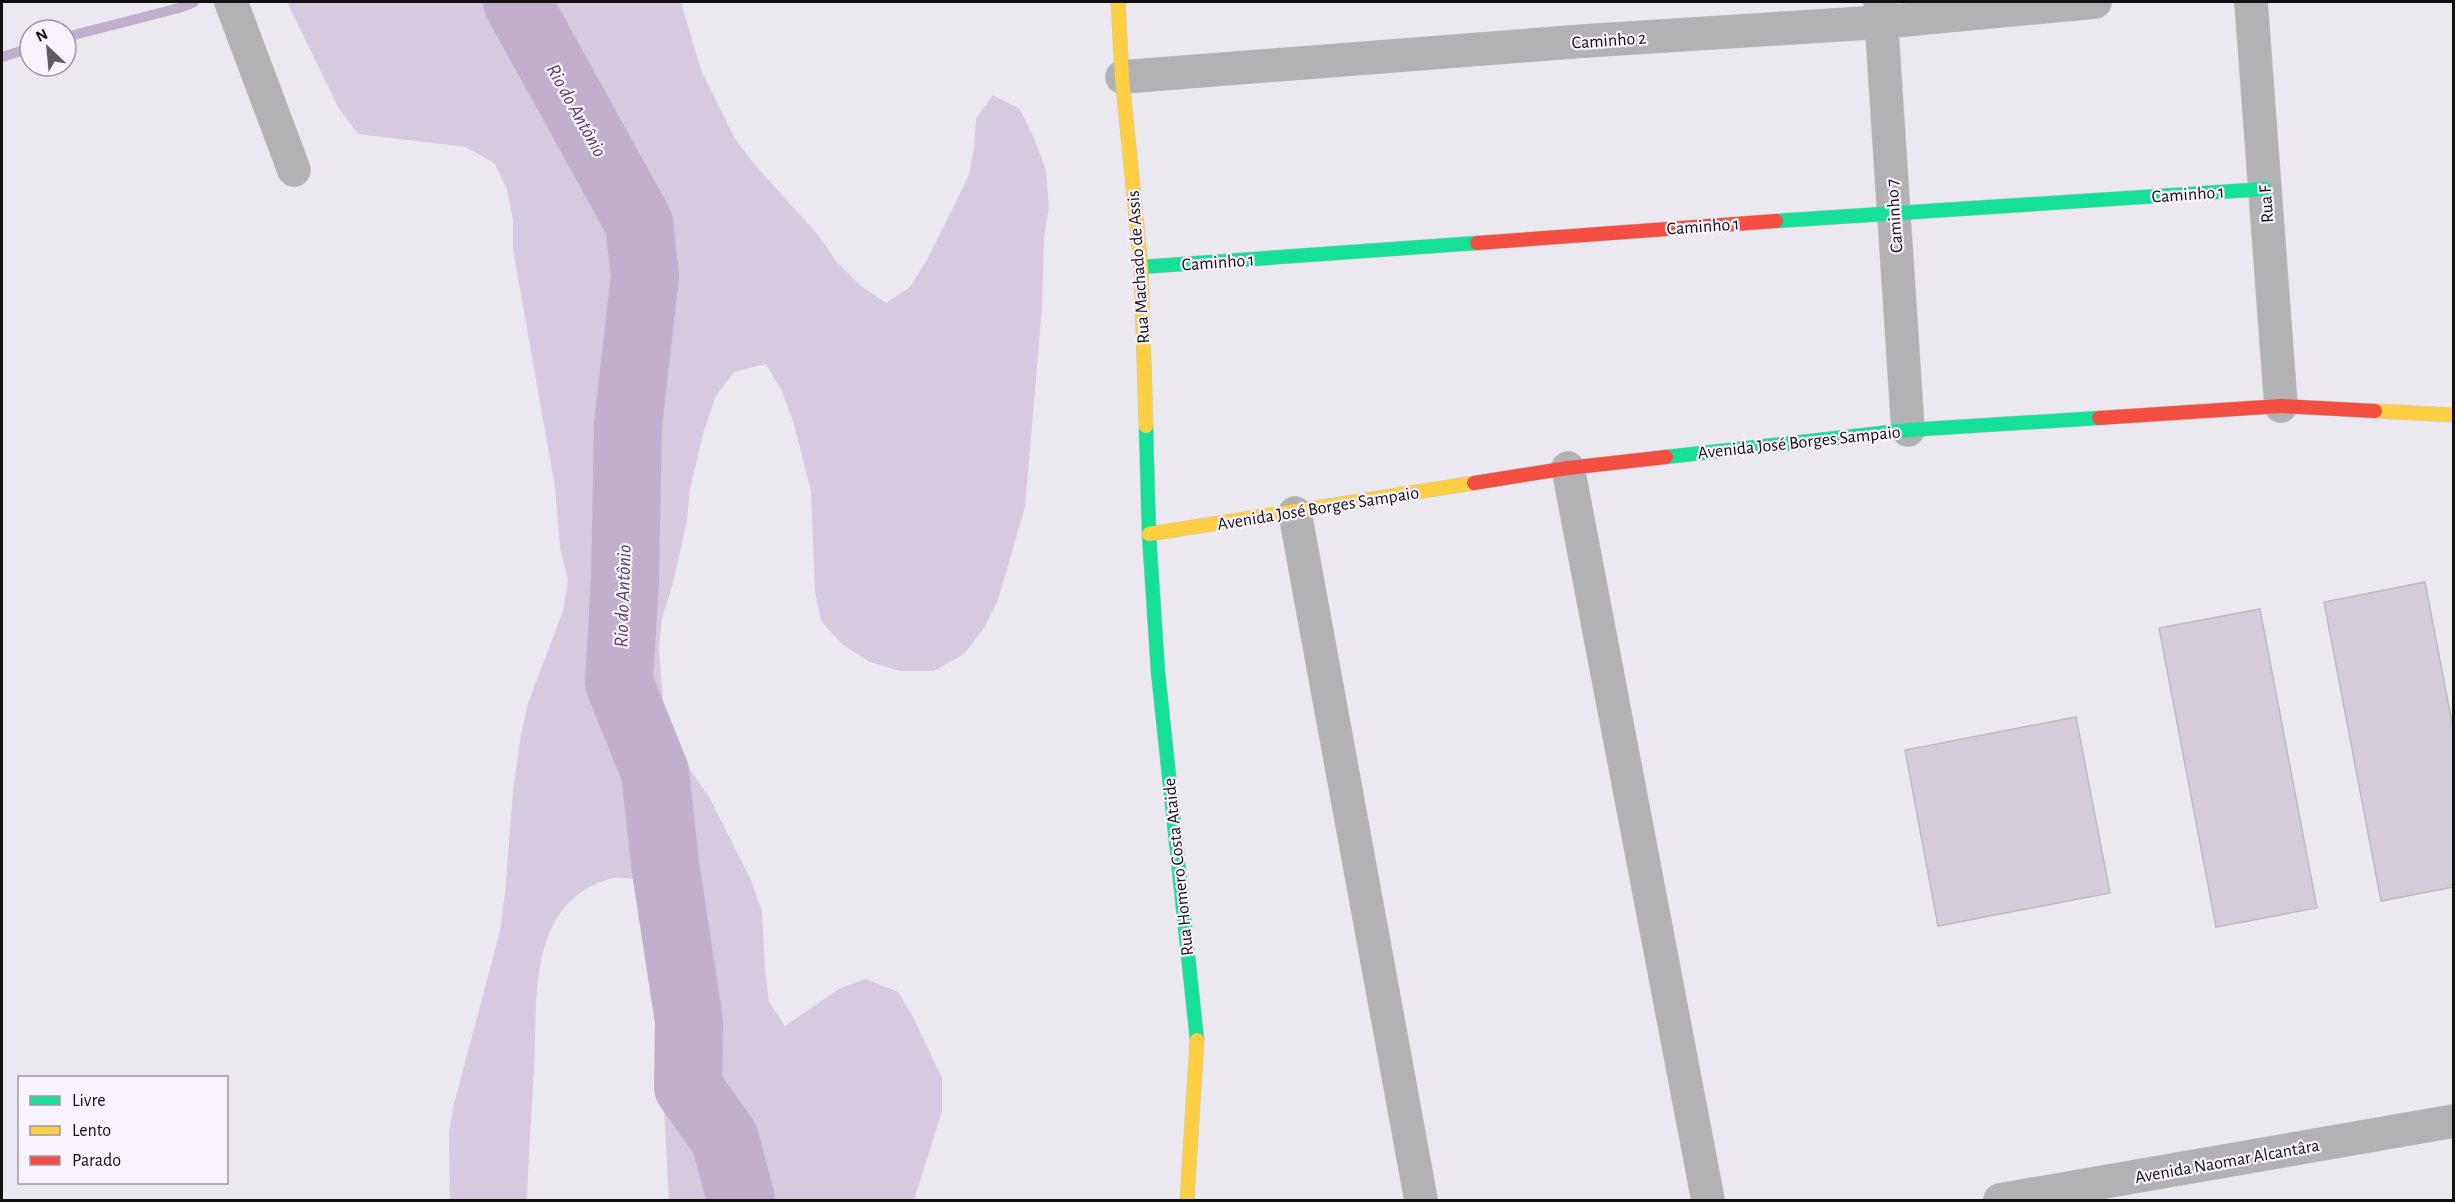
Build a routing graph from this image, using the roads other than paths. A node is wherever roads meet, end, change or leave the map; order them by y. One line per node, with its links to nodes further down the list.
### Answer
1 (231, 2): 7 (street)
2 (1118, 2): 6 (street, Rua Machado de Assis)
3 (2095, 2): 5 (street, Caminho 2)
4 (2252, 2): 8 (street, Rua F)
5 (1881, 12): 6 (street, Caminho 2); 9 (street, Caminho 7)
6 (1122, 77): 10 (street, Rua Machado de Assis)
7 (294, 170)
8 (2265, 189): 9 (street, Caminho 1); 11 (street, Rua F)
9 (1894, 213): 10 (street, Caminho 1); 13 (street, Caminho 7)
10 (1141, 267): 16 (street, Rua Machado de Assis)
11 (2281, 406): 12 (street, Avenida José Borges Sampaio); 13 (street, Avenida José Borges Sampaio)
12 (2454, 415)
13 (1908, 430): 14 (street, Avenida José Borges Sampaio)
14 (1568, 468): 15 (street, Avenida José Borges Sampaio); 20 (street)
15 (1295, 513): 16 (street, Avenida José Borges Sampaio); 19 (street)
16 (1149, 534): 18 (street, Rua Homero Costa Ataide)
17 (2454, 1121): 21 (street, Avenida Naomar Alcantâra)
18 (1187, 1200)
19 (1421, 1200)
20 (1707, 1200)
21 (2000, 1200)

